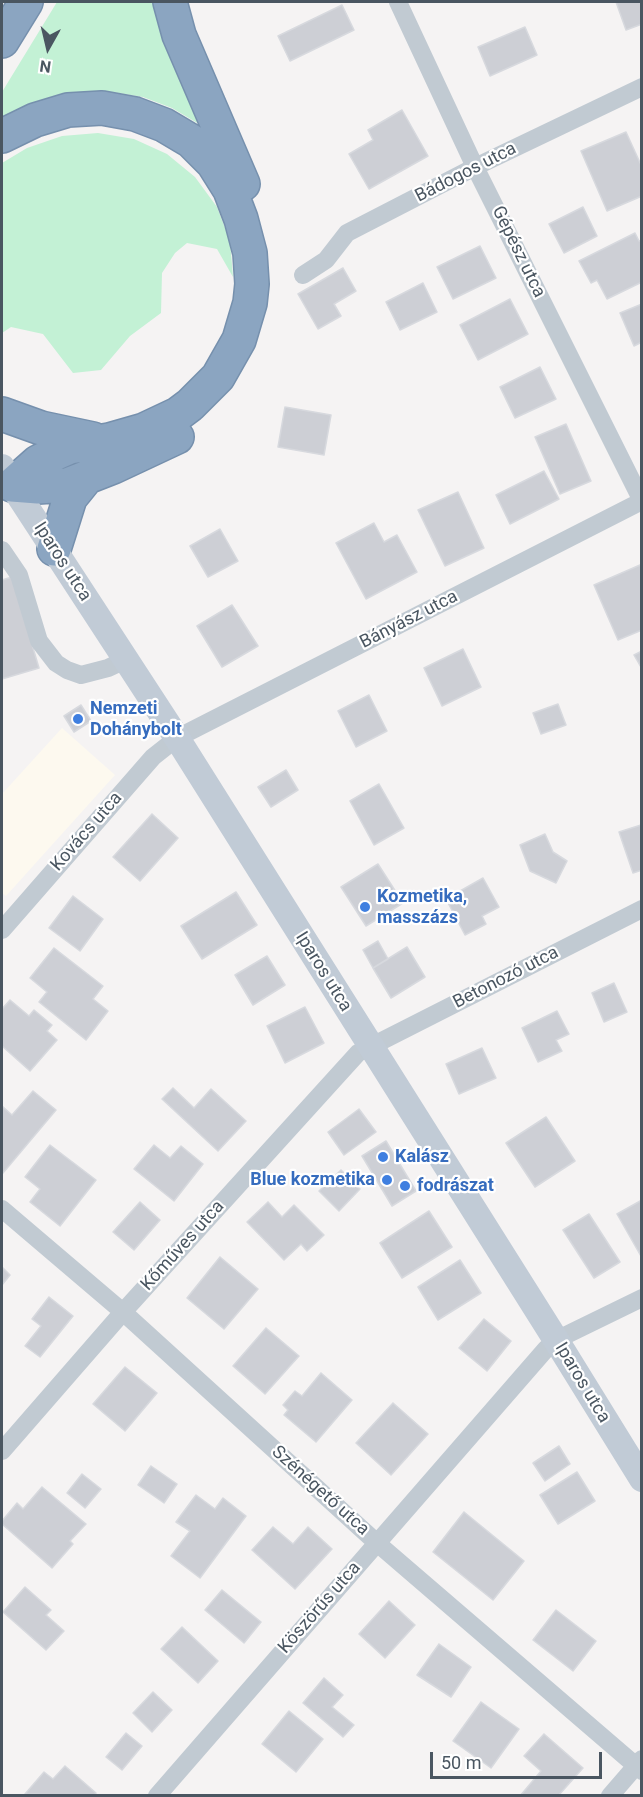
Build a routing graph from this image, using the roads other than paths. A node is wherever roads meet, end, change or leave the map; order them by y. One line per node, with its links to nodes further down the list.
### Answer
1 (26, 2): 4 (highway)
2 (170, 2): 11 (highway)
3 (398, 2): 7 (street, Gépész utca)
4 (2, 41)
5 (642, 87): 7 (street, Bádogos utca)
6 (2, 136): 10 (highway)
7 (475, 167): 8 (street, Bádogos utca); 13 (street, Gépész utca)
8 (303, 275)
9 (2, 414): 10 (highway)
10 (100, 441): 12 (highway)
11 (87, 477): 12 (highway); 14 (highway)
12 (5, 480): 14 (street, Iparos utca)
13 (642, 501): 17 (street, Bányász utca)
14 (54, 549): 16 (street, Iparos utca)
15 (2, 550): 16 (street)
16 (125, 660): 17 (street, Iparos utca)
17 (177, 738): 19 (street, Kovács utca); 20 (street, Iparos utca)
18 (642, 909): 20 (street, Betonozó utca)
19 (2, 930)
20 (370, 1047): 23 (street, Kőműves utca); 24 (street, Iparos utca)
21 (2, 1209): 23 (street, Szénégető utca)
22 (642, 1298): 24 (street, Köszörűs utca)
23 (123, 1312): 25 (street, Kőműves utca); 27 (street, Szénégető utca)
24 (556, 1340): 26 (street, Iparos utca); 27 (street, Köszörűs utca)
25 (2, 1451)
26 (642, 1479)
27 (377, 1543): 28 (street, Szénégető utca); 29 (street, Köszörűs utca)
28 (640, 1765): 30 (street)
29 (157, 1796)
30 (610, 1796)

